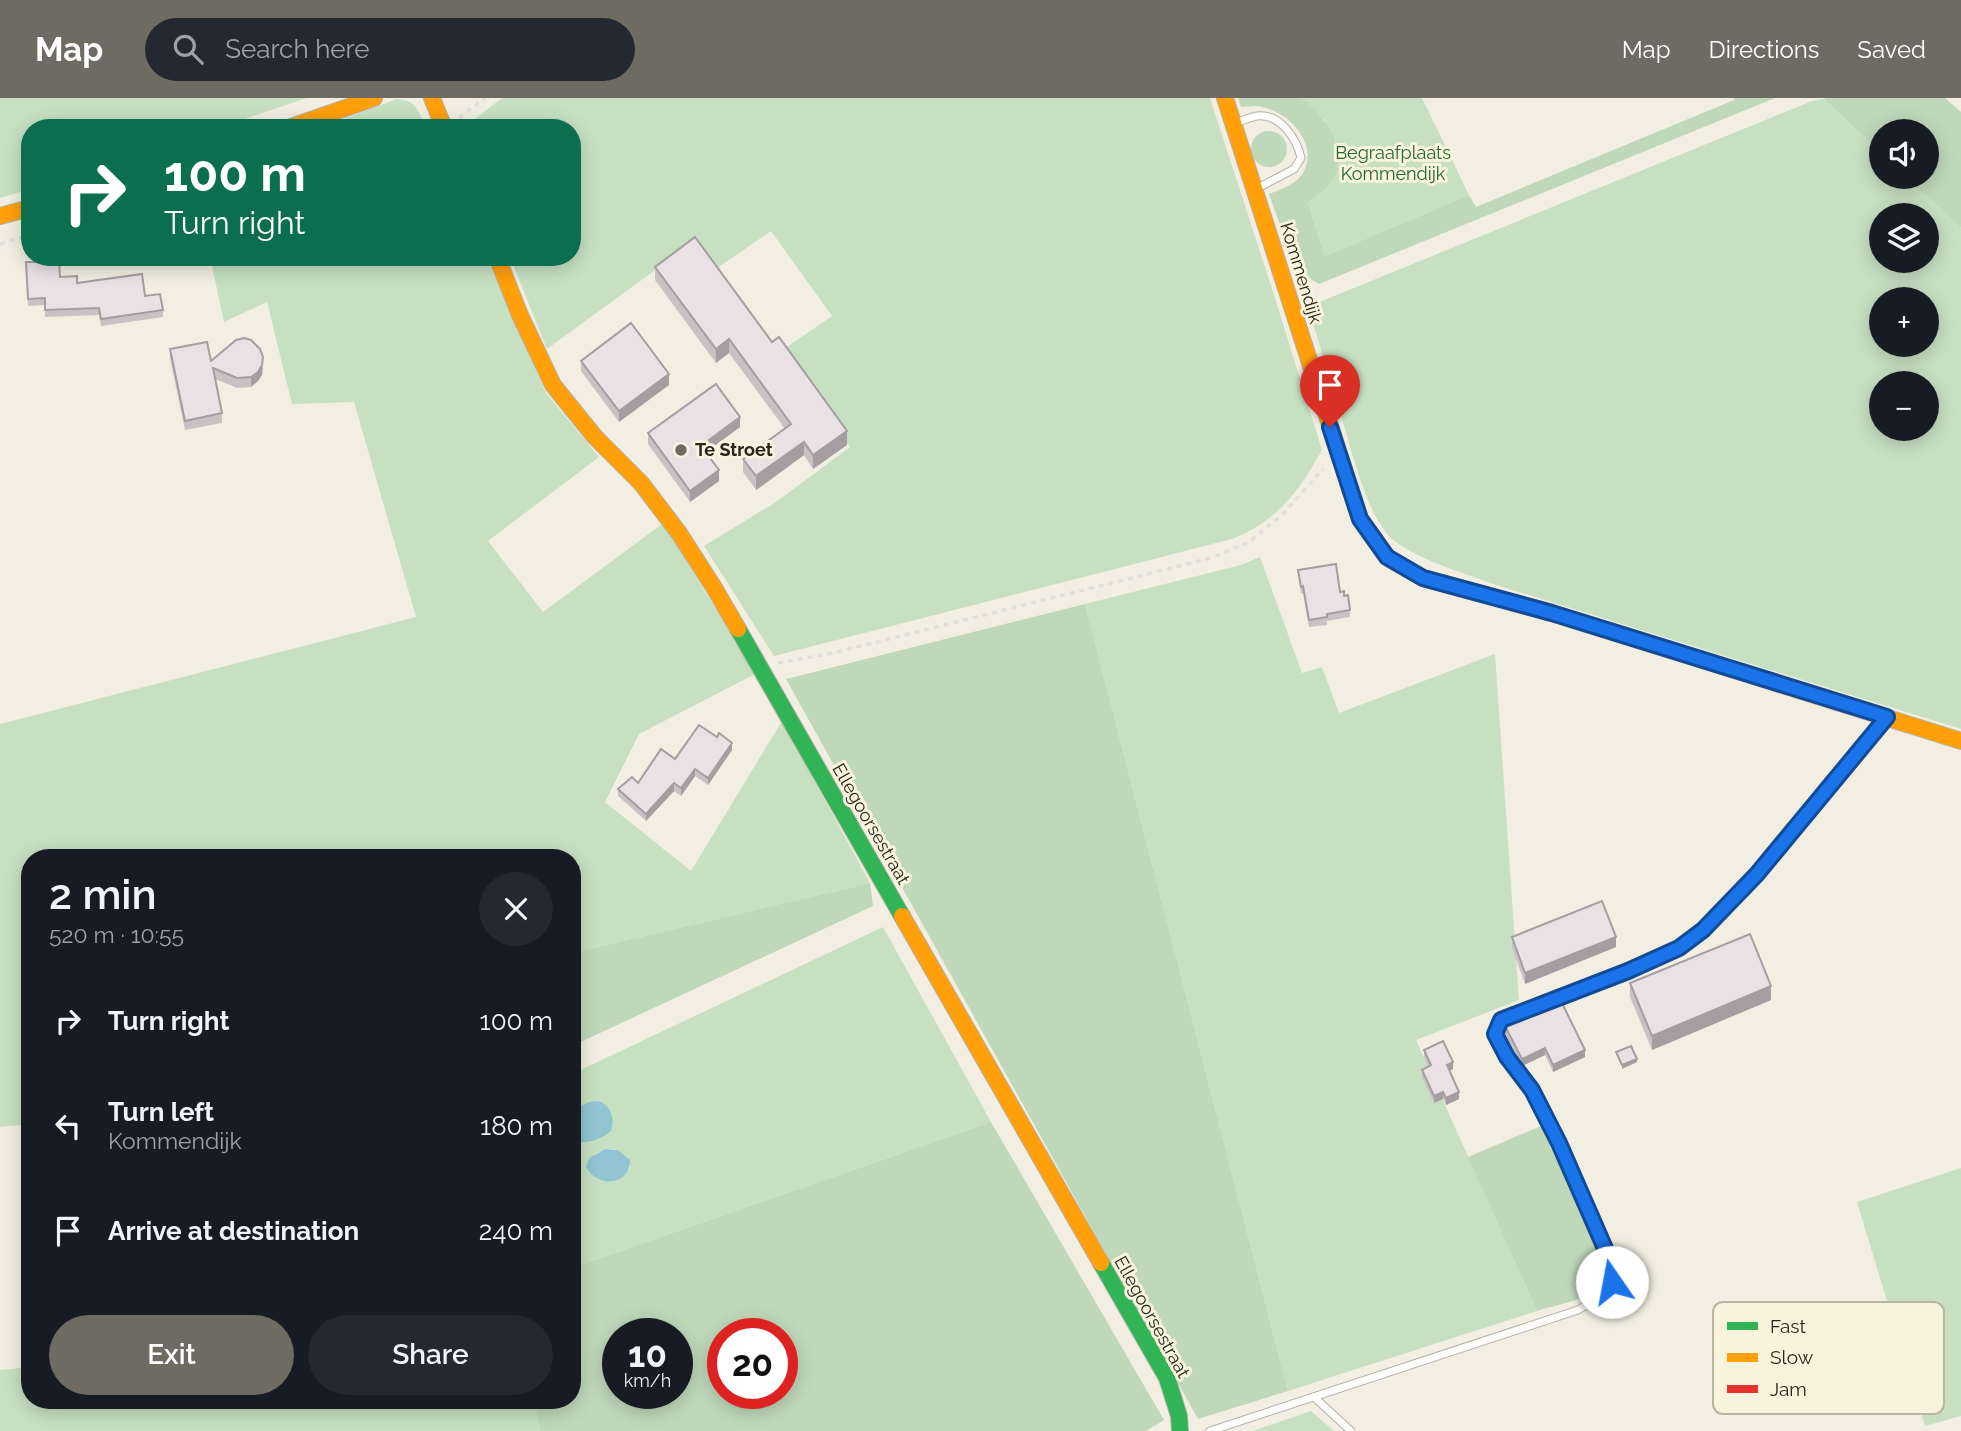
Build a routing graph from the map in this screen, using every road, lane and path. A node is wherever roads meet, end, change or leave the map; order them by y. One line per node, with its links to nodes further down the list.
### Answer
1 (374, 98): 4 (street)
2 (432, 98): 5 (street)
3 (1226, 98): 6 (street, Kommendijk)
4 (314, 119)
5 (440, 119)
6 (1234, 124): 7 (street, Kommendijk); 7 (lane)
7 (1255, 189): 13 (street, Kommendijk)
8 (21, 210): 9 (street)
9 (0, 216)
10 (21, 238): 11 (path)
11 (0, 244)
12 (501, 266): 14 (street, Ellegoorsestraat)
13 (1338, 450): 14 (path); 15 (street, Kommendijk)
14 (759, 667): 18 (street, Ellegoorsestraat)
15 (1887, 717): 16 (street, Kommendijk); 17 (lane)
16 (1961, 741)
17 (1314, 1397): 19 (lane); 20 (lane)
18 (1180, 1431)
19 (1210, 1431)
20 (1351, 1431)

